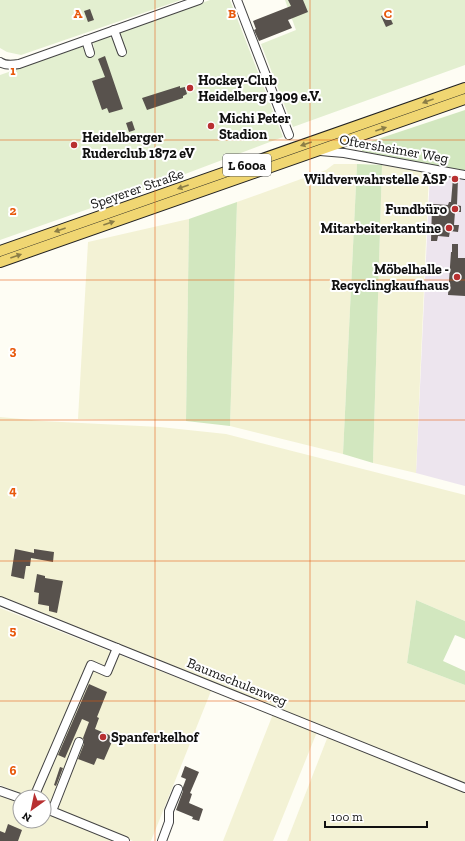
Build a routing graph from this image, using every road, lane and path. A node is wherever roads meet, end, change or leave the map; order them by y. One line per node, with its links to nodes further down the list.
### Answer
1 (199, 0): 3 (street)
2 (238, 0): 10 (street)
3 (114, 30): 4 (street); 5 (street)
4 (86, 40): 6 (street); 7 (street)
5 (122, 52)
6 (90, 53)
7 (1, 63)
8 (465, 88): 13 (main road, Speyerer Straße / L 600a, one-way to 13)
9 (465, 100): 11 (main road, Speyerer Straße / L 600a, one-way to 9)
10 (289, 135)
11 (318, 151): 12 (street, Oftersheimer Weg); 14 (main road, Speyerer Straße / L 600a, one-way to 11)
12 (465, 175)
13 (0, 251)
14 (0, 262)
15 (0, 601): 16 (street, Baumschulenweg)
16 (117, 648): 18 (street, Baumschulenweg); 19 (street)
17 (79, 742): 23 (street)
18 (465, 788)
19 (37, 789)
20 (178, 789): 26 (street)
21 (0, 790): 22 (street)
22 (12, 795)
23 (52, 801)
24 (52, 812): 25 (street)
25 (125, 841)
26 (162, 841)

